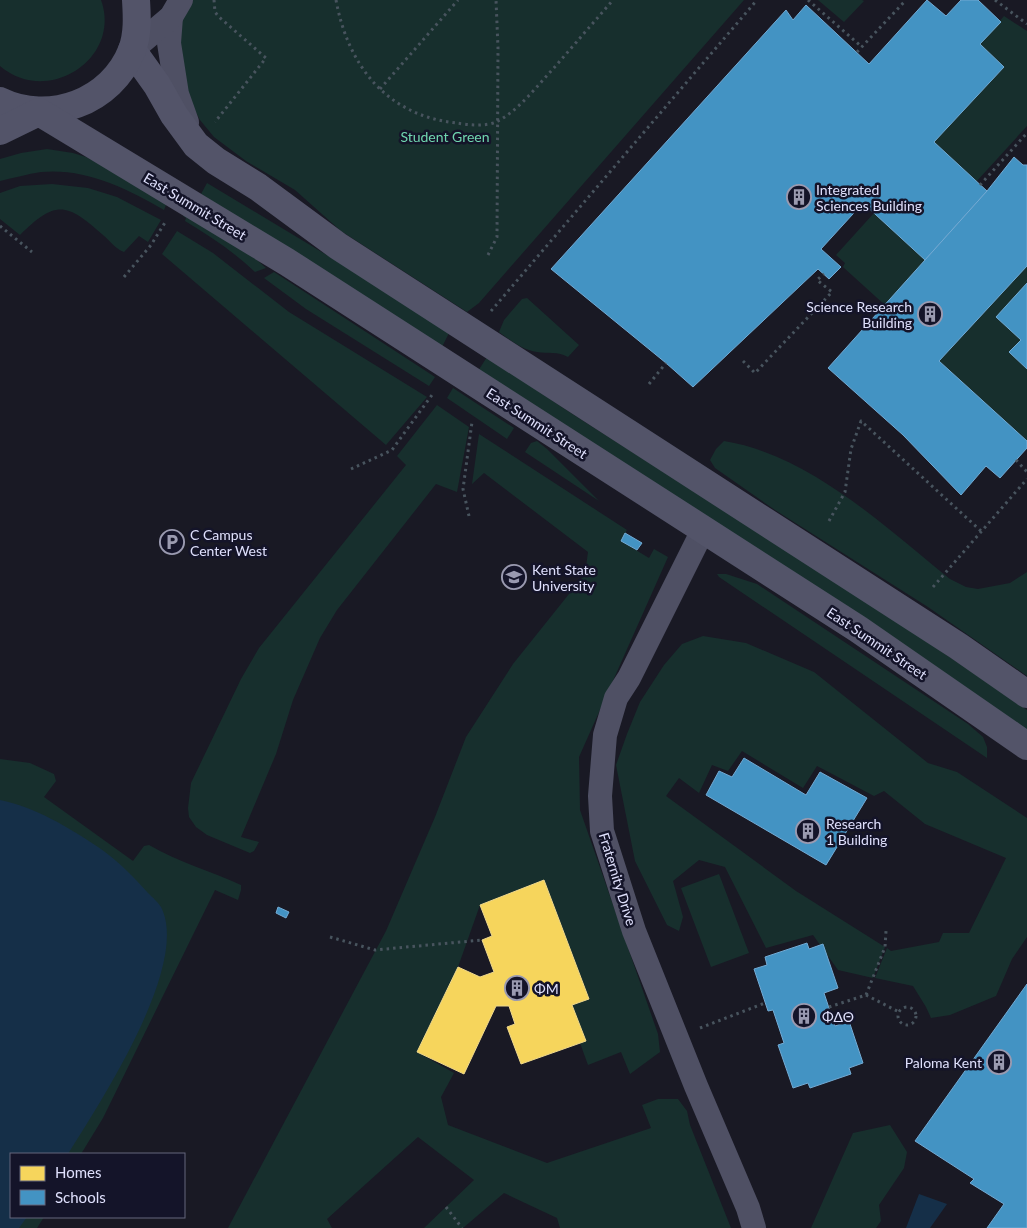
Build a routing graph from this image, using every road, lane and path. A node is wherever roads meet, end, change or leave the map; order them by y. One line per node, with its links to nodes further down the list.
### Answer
1 (136, 0): 14 (main road)
2 (214, 0): 20 (path)
3 (336, 0): 16 (path)
4 (458, 0): 16 (path)
5 (496, 0): 19 (path)
6 (614, 0): 19 (path)
7 (757, 0): 31 (path)
8 (808, 0): 13 (path)
9 (906, 0): 13 (path)
10 (995, 0): 12 (path)
11 (176, 8): 14 (street); 23 (street)
12 (1027, 24)
13 (862, 47): 15 (path)
14 (132, 50): 18 (main road); 23 (main road)
15 (857, 52)
16 (380, 89): 19 (path)
17 (0, 101): 18 (main road)
18 (39, 112): 21 (main road); 25 (main road, East Summit Street)
19 (497, 122): 28 (path)
20 (214, 123)
21 (0, 132)
22 (1027, 133): 24 (path)
23 (196, 145): 46 (main road)
24 (980, 185)
25 (174, 207): 30 (path); 43 (main road, East Summit Street)
26 (0, 226): 27 (path)
27 (32, 252)
28 (488, 255)
29 (824, 274): 32 (path)
30 (124, 277)
31 (487, 315)
32 (743, 362)
33 (666, 363): 34 (path)
34 (648, 384)
35 (432, 394): 38 (path)
36 (472, 422): 41 (path)
37 (1016, 460): 39 (path)
38 (351, 469)
39 (1027, 472)
40 (1027, 479): 44 (path)
41 (469, 516)
42 (829, 521): 44 (path)
43 (703, 530): 47 (main road, East Summit Street); 55 (street, Fraternity Drive)
44 (981, 531): 45 (path)
45 (933, 587)
46 (1027, 694)
47 (1027, 746)
48 (886, 931): 51 (path)
49 (330, 937): 50 (path)
50 (482, 940)
51 (866, 995): 53 (path); 54 (path)
52 (766, 1003): 55 (path)
53 (829, 1007)
54 (899, 1012): 54 (path)
55 (676, 1037): 58 (street, Fraternity Drive)
56 (446, 1207): 57 (path)
57 (462, 1228)
58 (754, 1228)

